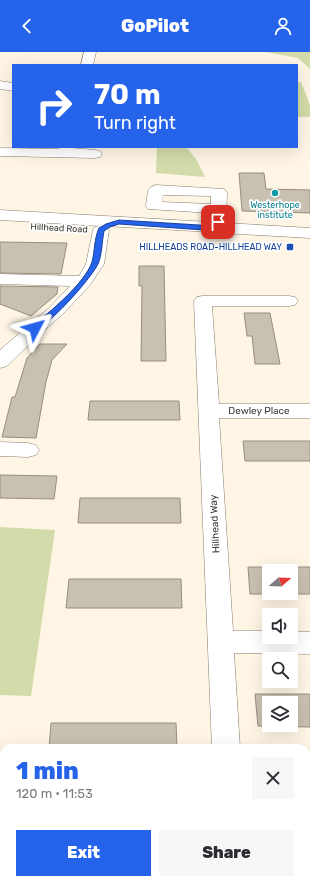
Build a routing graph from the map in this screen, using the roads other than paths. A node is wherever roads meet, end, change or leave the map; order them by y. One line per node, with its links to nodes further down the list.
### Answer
1 (90, 52): 2 (street)
2 (87, 64)
3 (0, 85): 4 (street)
4 (12, 87)
5 (66, 150): 6 (street); 7 (street)
6 (0, 152)
7 (95, 154)
8 (219, 209): 12 (street)
9 (0, 215): 11 (street)
10 (0, 225): 11 (street, Hillhead Road)
11 (94, 225): 12 (street); 14 (street, Hillhead Road); 16 (street)
12 (218, 228): 13 (street)
13 (310, 233)
14 (310, 239)
15 (0, 279): 16 (street)
16 (84, 281): 18 (street)
17 (289, 301): 19 (street, Hillhead Way)
18 (0, 362)
19 (209, 410): 20 (street, Dewley Place); 23 (street, Hillhead Way)
20 (310, 411)
21 (0, 449): 22 (street)
22 (28, 450)
23 (221, 642): 24 (street); 25 (street, Hillhead Way)
24 (310, 642)
25 (226, 744)

